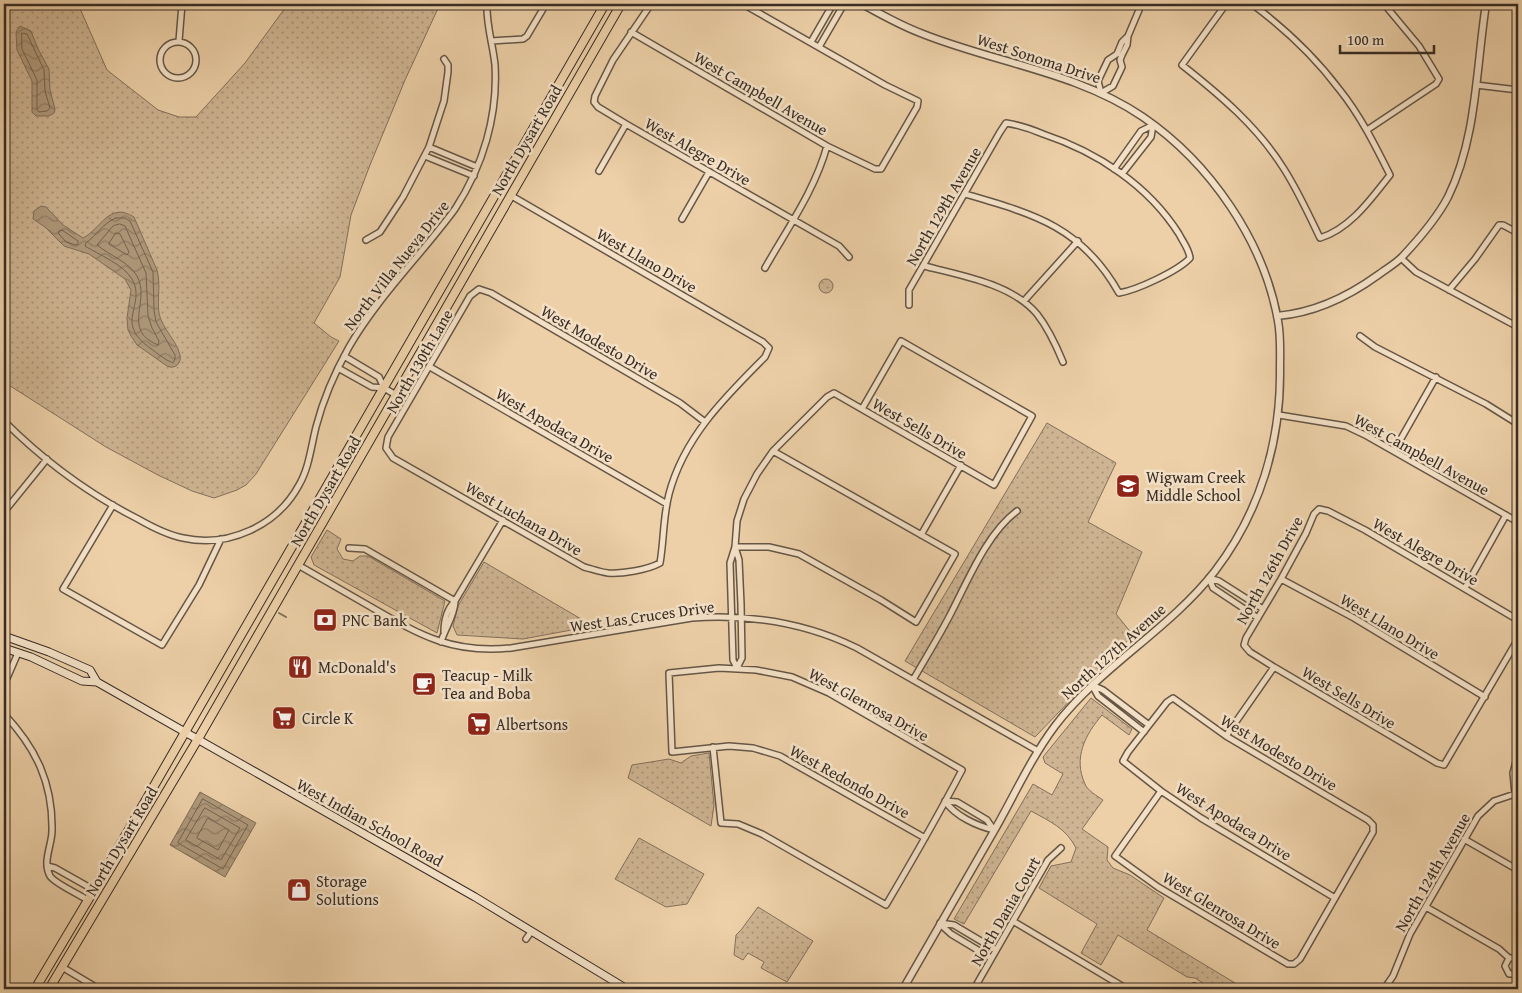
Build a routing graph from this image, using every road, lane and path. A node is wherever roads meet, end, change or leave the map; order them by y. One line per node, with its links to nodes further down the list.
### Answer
1 (182, 4): 19 (street)
2 (487, 4): 18 (street, North Villa Nueva Drive)
3 (546, 4): 18 (street)
4 (605, 4): 62 (main road, North Dysart Road)
5 (620, 4): 39 (main road, North Dysart Road)
6 (652, 4): 16 (street)
7 (743, 4): 20 (street)
8 (833, 4): 20 (street)
9 (844, 4): 21 (street)
10 (862, 4): 25 (street, West Sonoma Drive)
11 (1140, 4): 17 (street)
12 (1226, 4): 28 (street)
13 (1252, 4): 28 (street)
14 (1384, 4): 28 (street)
15 (1486, 4): 23 (street)
16 (631, 32): 26 (street, West Alegre Drive); 29 (street, West Campbell Avenue)
17 (1128, 36): 25 (street); 25 (street)
18 (491, 41): 32 (street, North Villa Nueva Drive)
19 (179, 42): 19 (street)
20 (811, 42): 21 (street)
21 (819, 47): 29 (street, West Campbell Avenue)
22 (444, 59): 30 (street)
23 (1476, 85): 24 (street); 46 (street)
24 (1518, 90)
25 (1101, 93): 27 (street, West Sonoma Drive)
26 (626, 124): 34 (street); 35 (street, West Alegre Drive)
27 (1153, 125): 33 (street); 36 (street); 53 (street, West Sonoma Drive)
28 (1366, 130)
29 (827, 146): 41 (street)
30 (429, 147): 31 (street); 32 (street)
31 (425, 156): 37 (street); 43 (street)
32 (477, 167): 37 (street, North Villa Nueva Drive)
33 (1114, 169): 36 (street); 38 (street, North 129th Avenue)
34 (599, 171)
35 (709, 172): 40 (street); 41 (street, West Alegre Drive)
36 (1122, 174): 44 (street)
37 (474, 176): 57 (street, North Villa Nueva Drive)
38 (965, 194): 44 (street); 47 (street, North 129th Avenue)
39 (510, 195): 63 (main road, North Dysart Road); 67 (street, West Llano Drive)
40 (682, 219)
41 (792, 220): 45 (street, West Alegre Drive); 48 (street)
42 (1518, 233): 50 (street)
43 (366, 240)
44 (1078, 241): 51 (street)
45 (849, 258)
46 (1401, 258): 50 (street); 53 (street)
47 (924, 266): 51 (street); 52 (street, North 129th Avenue)
48 (765, 268)
49 (479, 289): 59 (street, North 130th Lane); 67 (street, West Modesto Drive)
50 (1449, 290): 54 (street)
51 (1024, 301): 58 (street)
52 (909, 305)
53 (1277, 316): 56 (street, West Sonoma Drive)
54 (1518, 328)
55 (1360, 336): 61 (street)
56 (1280, 348): 65 (street, North 127th Avenue)
57 (344, 356): 60 (street, North Villa Nueva Drive); 62 (street)
58 (1063, 362)
59 (430, 367): 69 (street, North 130th Lane); 74 (street, West Apodaca Drive)
60 (338, 368): 62 (street); 83 (street, North Villa Nueva Drive)
61 (1436, 377): 68 (street); 71 (street)
62 (384, 388): 63 (street); 86 (main road, North Dysart Road)
63 (396, 395): 87 (main road, North Dysart Road)
64 (862, 409): 70 (street, West Sells Drive); 73 (street, West Sells Drive); 73 (street, West Sells Drive)
65 (1279, 415): 71 (street, West Campbell Avenue); 88 (street, North 127th Avenue)
66 (4, 420): 72 (street, North Villa Nueva Drive)
67 (705, 422): 74 (street)
68 (1518, 424)
69 (386, 448): 80 (street, West Luchana Drive)
70 (773, 451): 82 (street); 84 (street)
71 (1394, 451): 79 (street, West Campbell Avenue)
72 (47, 459): 75 (street, North Villa Nueva Drive); 78 (street)
73 (960, 466): 82 (street)
74 (667, 504): 80 (street, West Luchana Drive)
75 (113, 505): 83 (street, North Villa Nueva Drive); 83 (street)
76 (1319, 509): 89 (street, North 126th Drive); 90 (street, West Alegre Drive)
77 (1017, 511): 109 (street)
78 (4, 512)
79 (1506, 515): 81 (street, West Campbell Avenue); 90 (street)
80 (503, 520): 91 (street)
81 (1518, 522)
82 (921, 535): 84 (street)
83 (221, 539)
84 (735, 547): 95 (street); 96 (street)
85 (350, 548): 91 (street)
86 (285, 558): 87 (main road); 116 (main road, North Dysart Road)
87 (298, 565): 102 (street, West Las Cruces Drive); 119 (main road, North Dysart Road)
88 (1208, 578): 92 (street); 97 (street); 112 (street, North 127th Avenue)
89 (1281, 579): 92 (street, North 126th Drive); 113 (street, West Llano Drive)
90 (1465, 588): 98 (street, West Alegre Drive)
91 (455, 601): 93 (street); 94 (street)
92 (1263, 609): 97 (street, North 126th Drive)
93 (446, 613): 94 (street); 99 (street)
94 (453, 615): 99 (street)
95 (732, 617): 96 (street, West Las Cruces Drive); 102 (street, West Las Cruces Drive); 108 (street)
96 (741, 617): 108 (street); 109 (street, West Las Cruces Drive)
97 (1258, 618): 103 (street, North 126th Drive)
98 (1518, 620)
99 (444, 632): 102 (street)
100 (4, 636): 110 (main road, West Indian School Road)
101 (1518, 639): 113 (street)
102 (441, 642)
103 (1244, 645): 107 (street, West Sells Drive)
104 (6, 649): 105 (main road, West Indian School Road); 106 (street)
105 (18, 653): 110 (main road, West Indian School Road); 111 (street)
106 (4, 657)
107 (1274, 667): 113 (street, West Sells Drive); 118 (street)
108 (737, 668): 122 (street, West Glenrosa Drive); 126 (street, West Glenrosa Drive)
109 (913, 680): 121 (street, West Las Cruces Drive)
110 (97, 682): 116 (main road, West Indian School Road)
111 (4, 685)
112 (1092, 685): 115 (street); 117 (street); 121 (street, North 127th Avenue)
113 (1485, 697)
114 (4, 714): 131 (street)
115 (1149, 725): 117 (street); 118 (street, West Modesto Drive)
116 (185, 732): 119 (main road, West Indian School Road); 133 (main road, North Dysart Road)
117 (1144, 732): 124 (street, West Apodaca Drive)
118 (1226, 736): 134 (street, West Modesto Drive)
119 (198, 739): 139 (main road, West Indian School Road); 145 (main road, North Dysart Road)
120 (713, 747): 122 (street, West Redondo Drive); 128 (street, West Redondo Drive); 128 (street)
121 (1038, 751): 127 (street, North 127th Avenue)
122 (672, 752)
123 (1518, 754): 125 (street, North 124th Avenue)
124 (1161, 791): 134 (street, West Apodaca Drive); 134 (street, West Glenrosa Drive)
125 (1516, 794): 129 (street, North 124th Avenue)
126 (946, 801): 127 (street); 127 (street); 128 (street)
127 (994, 830): 138 (street, North 127th Avenue)
128 (925, 838)
129 (1464, 839): 132 (street); 136 (street, North 124th Avenue)
130 (1061, 848): 137 (street, North Dania Court)
131 (46, 866): 133 (street); 135 (street)
132 (1518, 870)
133 (94, 890): 135 (main road, North Dysart Road)
134 (1335, 898)
135 (88, 900): 148 (main road, North Dysart Road)
136 (1426, 907): 143 (street); 156 (street, North 124th Avenue)
137 (1013, 921): 141 (street, North Dania Court); 154 (street)
138 (940, 923): 141 (street); 142 (street); 152 (street, North 127th Avenue)
139 (531, 932): 140 (street); 151 (main road, West Indian School Road)
140 (526, 939)
141 (996, 950): 142 (street, North Dania Court)
142 (991, 958): 153 (street, North Dania Court)
143 (1509, 958): 144 (street); 146 (street)
144 (1518, 958)
145 (62, 967): 149 (main road, North Dysart Road); 150 (street)
146 (1518, 974)
147 (1192, 988): 155 (street)
148 (35, 989)
149 (49, 989)
150 (100, 989)
151 (627, 989)
152 (903, 989)
153 (974, 989)
154 (1127, 989)
155 (1202, 989)
156 (1384, 989)

